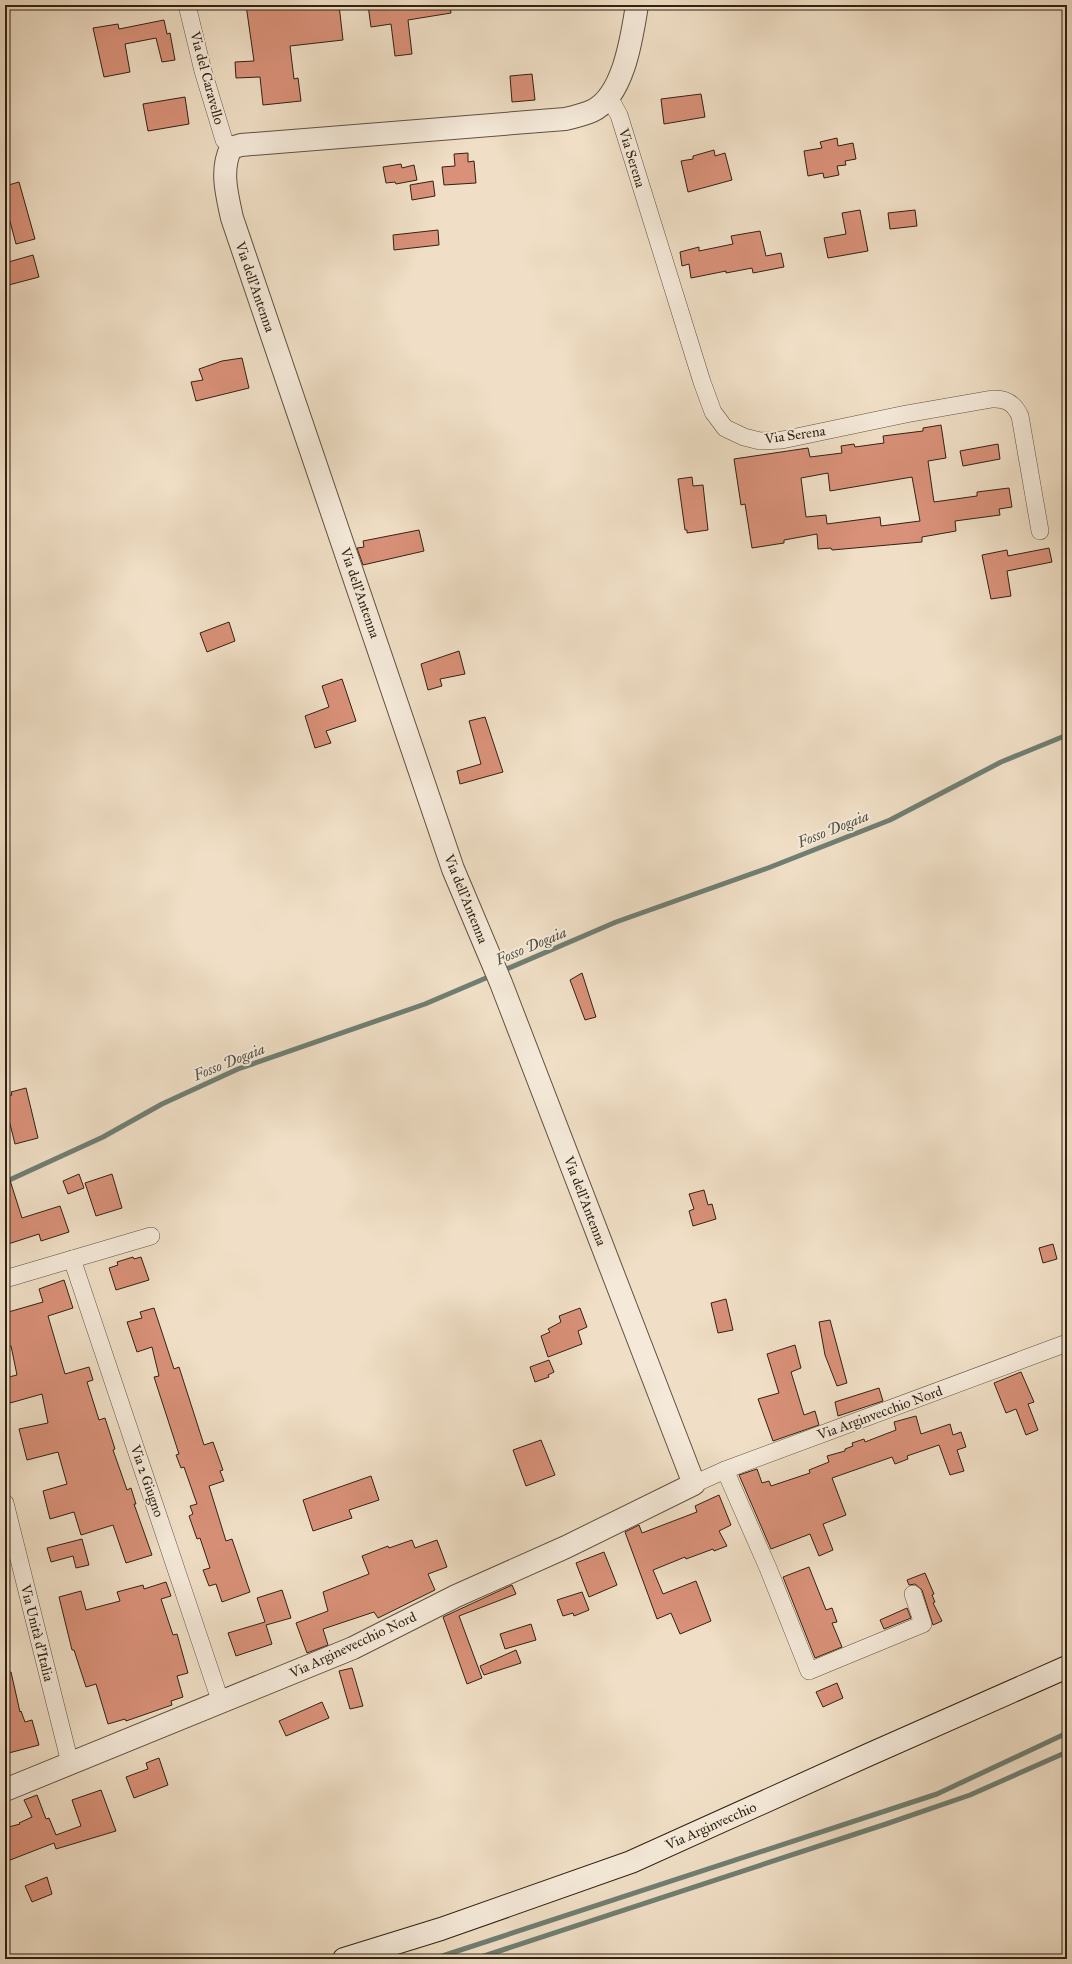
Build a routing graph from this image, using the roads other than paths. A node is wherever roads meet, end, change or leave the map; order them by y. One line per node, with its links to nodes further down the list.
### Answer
1 (187, 5): 4 (street, Via del Caravello)
2 (637, 5): 3 (street)
3 (609, 97): 4 (street); 5 (street, Via Serena)
4 (231, 148): 11 (street, Via dell'Antenna)
5 (1040, 531)
6 (151, 1236): 7 (street)
7 (72, 1260): 8 (street); 15 (street, Via 2 Giugno)
8 (5, 1279)
9 (1067, 1343): 10 (street, Via Arginvecchio Nord)
10 (725, 1470): 11 (street, Via Arginvecchio Nord); 13 (street)
11 (694, 1484): 15 (street, Via Arginevecchio Nord)
12 (5, 1504): 16 (street, Via Unità d'Italia)
13 (913, 1594)
14 (1067, 1667): 18 (street, Via Arginvecchio)
15 (221, 1703): 16 (street, Via Arginevecchio Nord)
16 (70, 1763): 17 (street, Via Arginevecchio Nord)
17 (5, 1790)
18 (344, 1959)

